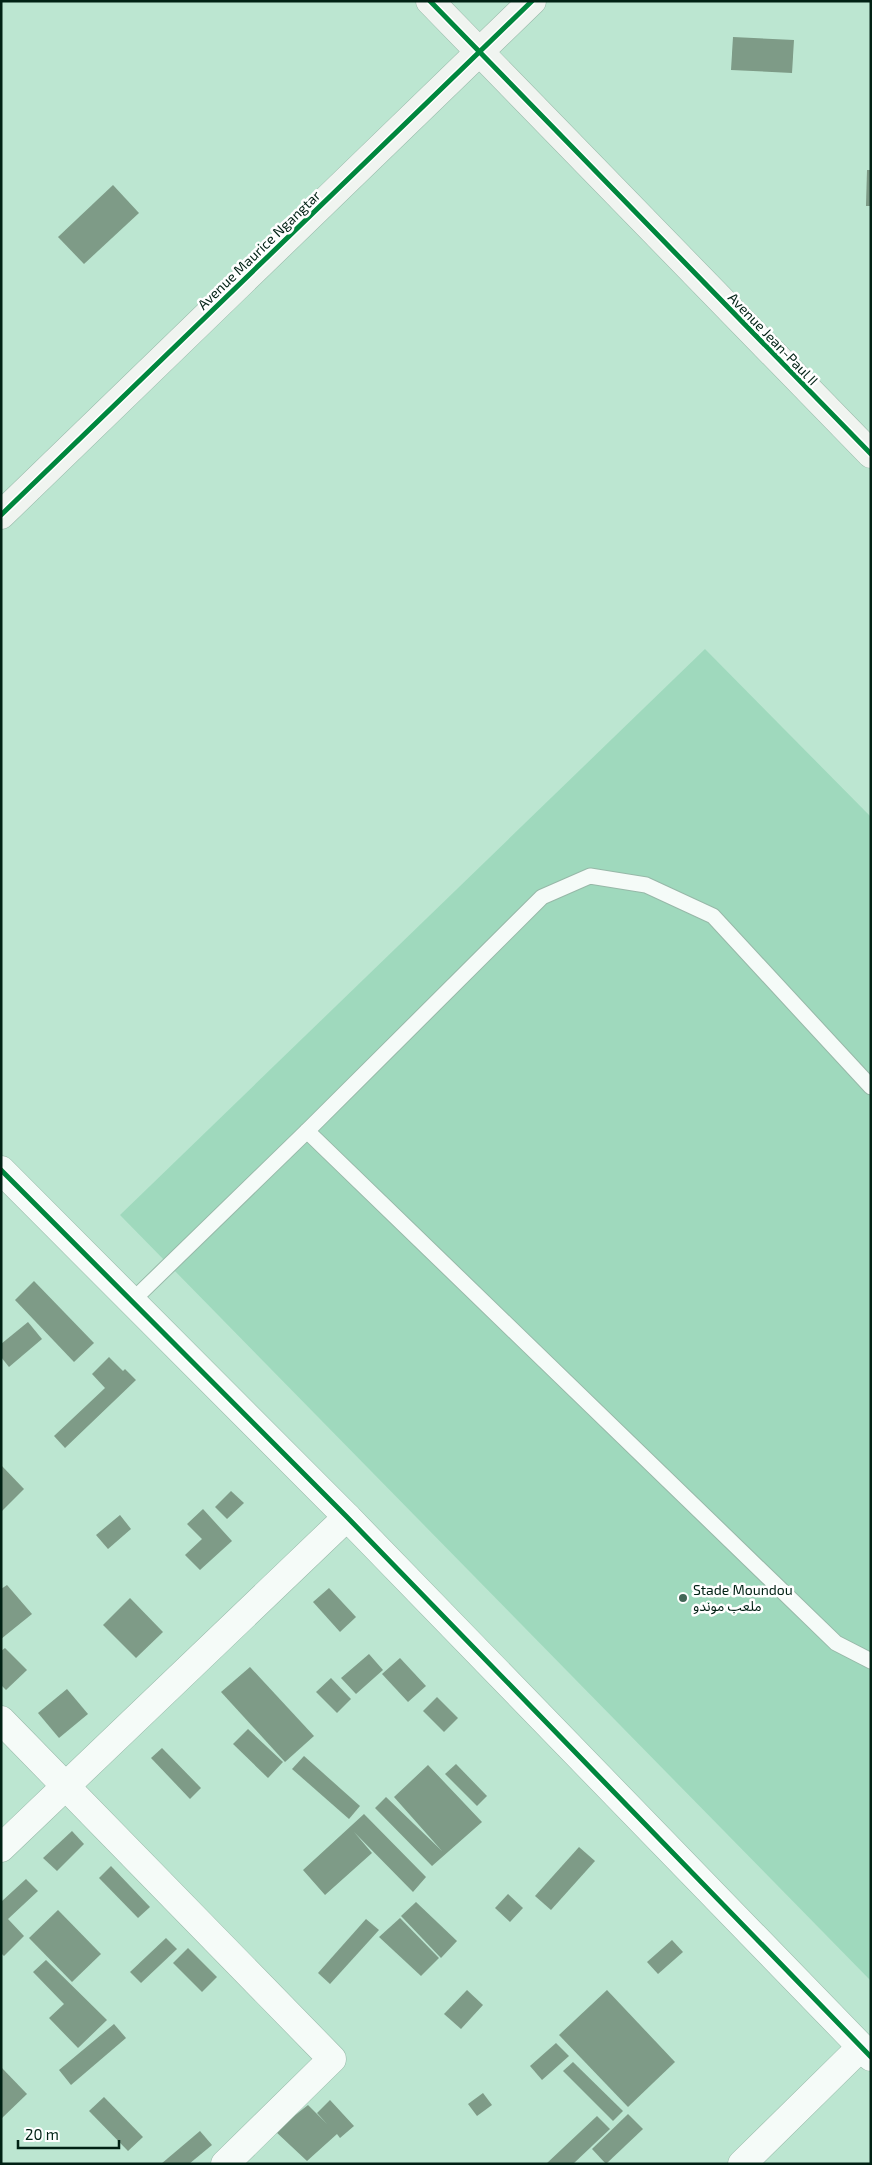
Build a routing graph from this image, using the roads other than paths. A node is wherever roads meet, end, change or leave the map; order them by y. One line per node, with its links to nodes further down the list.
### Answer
1 (430, 1): 3 (street, Avenue Jean-Paul II)
2 (532, 1): 3 (street, Avenue Maurice Ngangtar)
3 (478, 54): 4 (street, Avenue Jean-Paul II); 5 (street, Avenue Maurice Ngangtar)
4 (871, 454)
5 (1, 515)
6 (871, 1088): 7 (lane)
7 (307, 1131): 9 (lane); 11 (lane)
8 (1, 1170): 9 (street)
9 (132, 1301): 10 (street)
10 (347, 1517): 13 (street); 15 (street)
11 (871, 1661)
12 (1, 1720): 13 (street)
13 (67, 1786): 14 (street); 16 (street)
14 (1, 1848)
15 (866, 2052): 17 (street)
16 (225, 2164)
17 (742, 2164)

